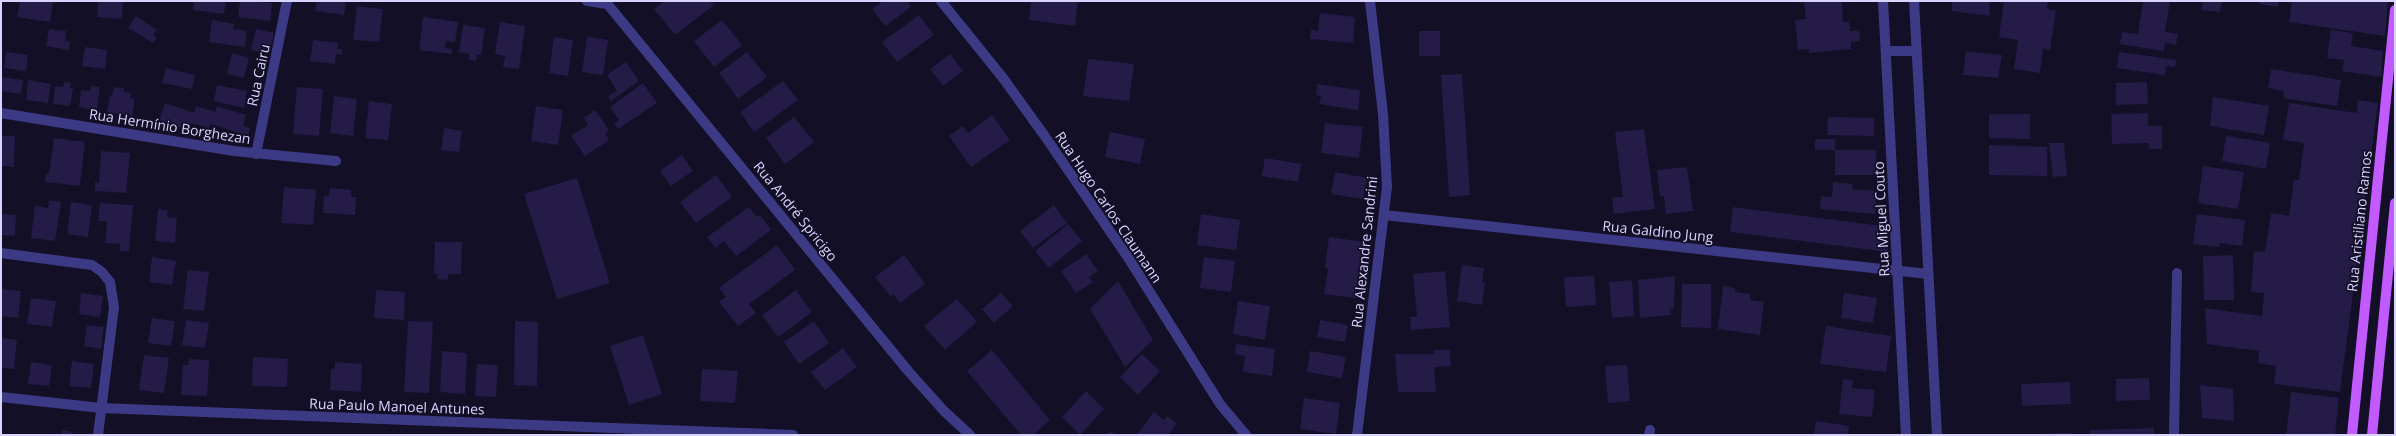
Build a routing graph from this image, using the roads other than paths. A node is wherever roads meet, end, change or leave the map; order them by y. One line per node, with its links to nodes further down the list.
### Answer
1 (287, 1): 12 (street, Rua Cairu)
2 (587, 1): 7 (street)
3 (941, 1): 25 (street, Rua Hugo Carlos Claumann)
4 (1370, 1): 15 (street, Rua Alexandre Sandrini)
5 (1883, 1): 9 (street, Rua Miguel Couto)
6 (1914, 1): 10 (street)
7 (606, 2): 24 (street, Rua André Spricigo)
8 (2395, 10): 30 (main road, Rua Aristiliano Ramos)
9 (1886, 51): 10 (street); 17 (street, Rua Miguel Couto)
10 (1917, 51): 19 (street)
11 (1, 113): 12 (street, Rua Hermínio Borghezan)
12 (256, 154): 13 (street, Rua Hermínio Borghezan)
13 (336, 161)
14 (2395, 204): 31 (main road)
15 (1384, 215): 17 (street, Rua Galdino Jung); 26 (street, Rua Alexandre Sandrini)
16 (1, 253): 21 (street)
17 (1898, 271): 19 (street, Rua Galdino Jung); 27 (street, Rua Miguel Couto)
18 (2177, 273): 29 (street)
19 (1928, 274): 28 (street)
20 (1, 397): 21 (street, Rua Paulo Manoel Antunes)
21 (101, 408): 22 (street); 23 (street, Rua Paulo Manoel Antunes)
22 (98, 435)
23 (793, 435)
24 (970, 435)
25 (1246, 435)
26 (1357, 435)
27 (1906, 435)
28 (1937, 435)
29 (2174, 435)
30 (2352, 435)
31 (2372, 435)

